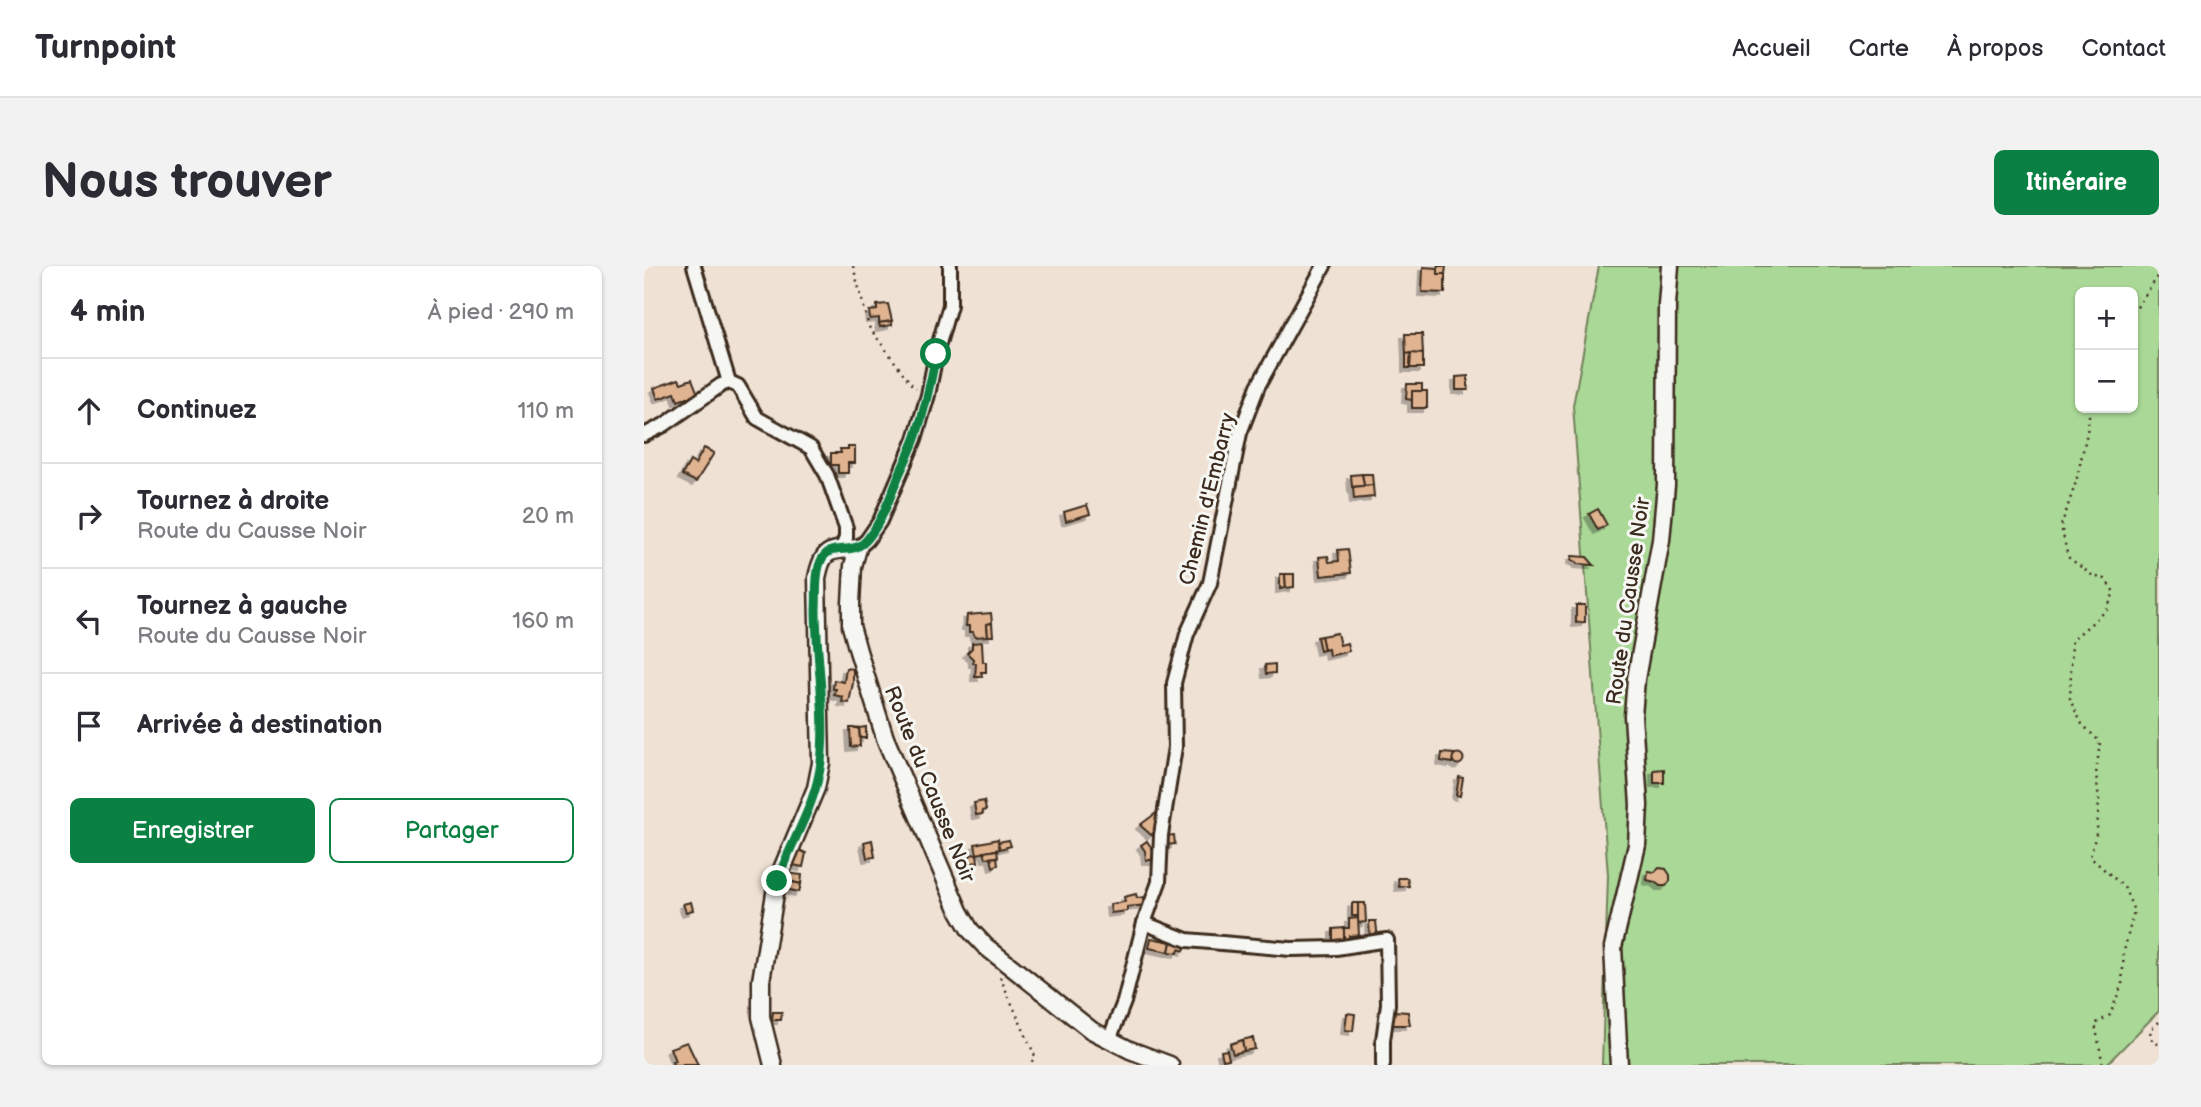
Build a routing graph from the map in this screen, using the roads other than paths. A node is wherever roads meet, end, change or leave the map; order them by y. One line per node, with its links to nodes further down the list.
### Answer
1 (694, 266): 5 (street)
2 (950, 266): 7 (street)
3 (1324, 266): 9 (street, Chemin d'Embarry)
4 (1670, 266): 14 (street, Route du Causse Noir)
5 (729, 382): 6 (street); 8 (street)
6 (644, 435)
7 (858, 548): 8 (street); 10 (street, Route du Causse Noir)
8 (841, 550): 11 (street)
9 (1144, 923): 10 (street, Chemin d'Embarry); 13 (street)
10 (1109, 1040): 12 (street, Route du Causse Noir)
11 (773, 1065)
12 (1170, 1065)
13 (1383, 1065)
14 (1619, 1065)

